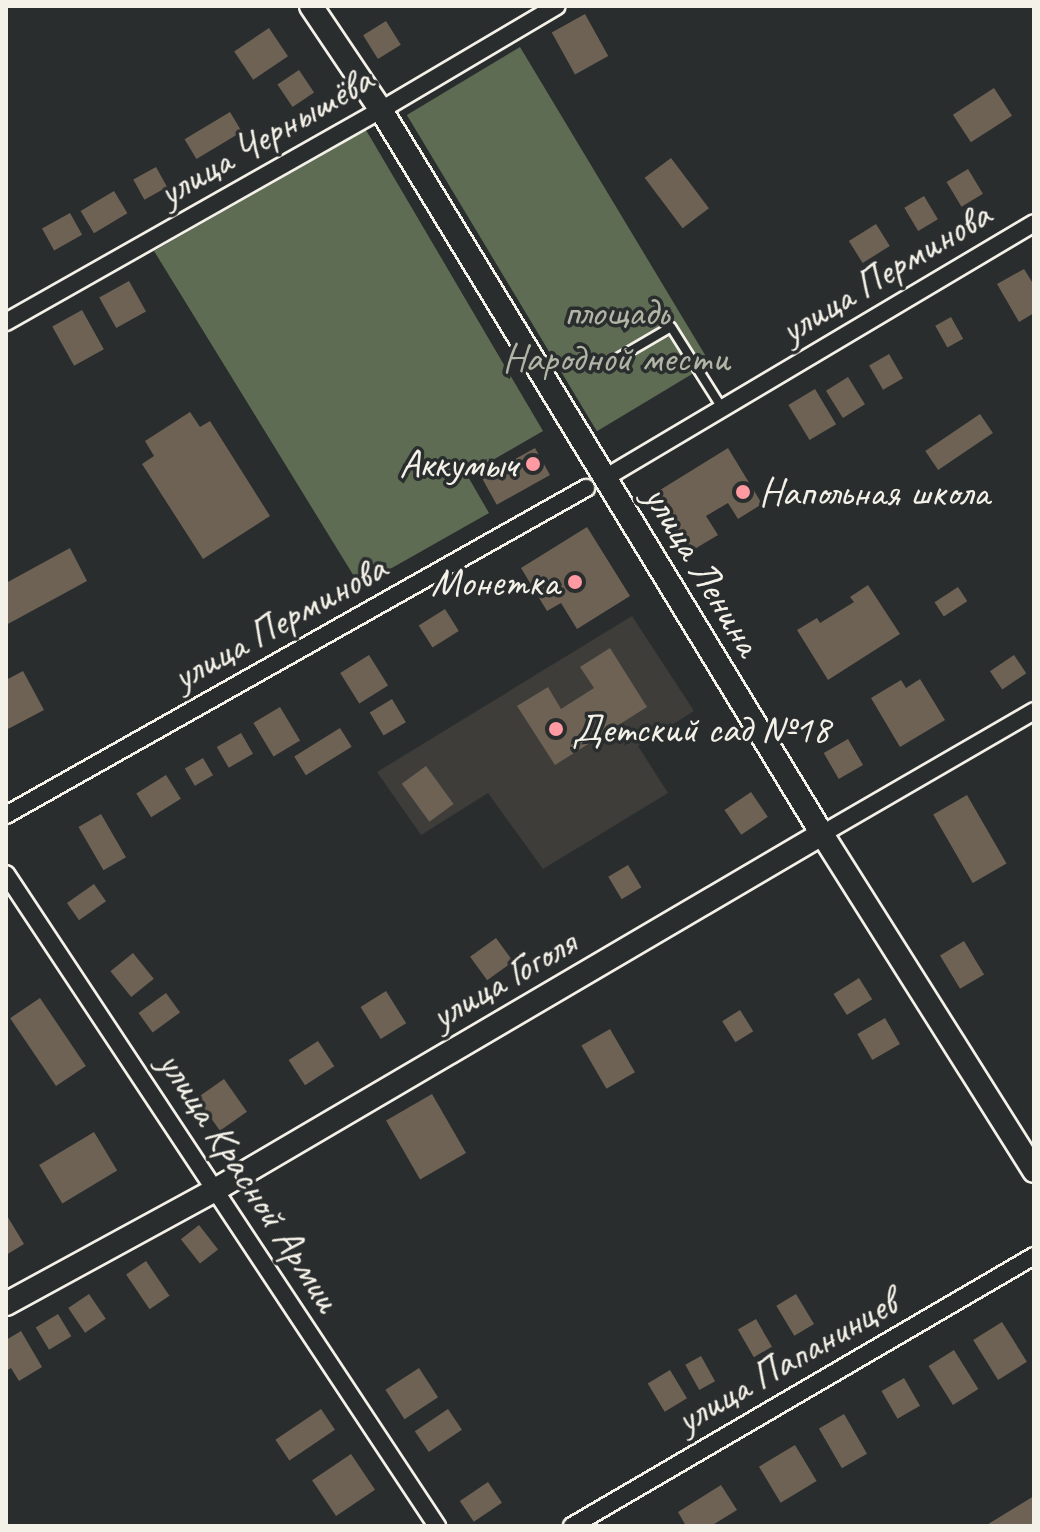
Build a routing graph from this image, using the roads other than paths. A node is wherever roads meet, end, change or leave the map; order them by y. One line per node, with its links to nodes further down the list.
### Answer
1 (311, 6): 3 (street, улица Ленина)
2 (557, 6): 3 (street, улица Чернышёва)
3 (381, 110): 5 (street, улица Чернышёва); 8 (street, улица Ленина)
4 (1034, 223): 7 (street, улица Перминова)
5 (6, 322)
6 (618, 358): 7 (lane)
7 (722, 408): 8 (street, улица Перминова)
8 (595, 483): 10 (street, улица Перминова); 11 (street, улица Ленина)
9 (1034, 711): 11 (street, улица Гоголя)
10 (6, 815)
11 (822, 834): 13 (street, улица Ленина); 14 (street, улица Гоголя)
12 (6, 874): 14 (street, улица Красной Армии)
13 (1034, 1171)
14 (215, 1190): 16 (street, улица Гоголя); 17 (street, улица Красной Армии)
15 (1034, 1256): 18 (street, улица Папанинцев)
16 (6, 1304)
17 (437, 1526)
18 (572, 1526)

